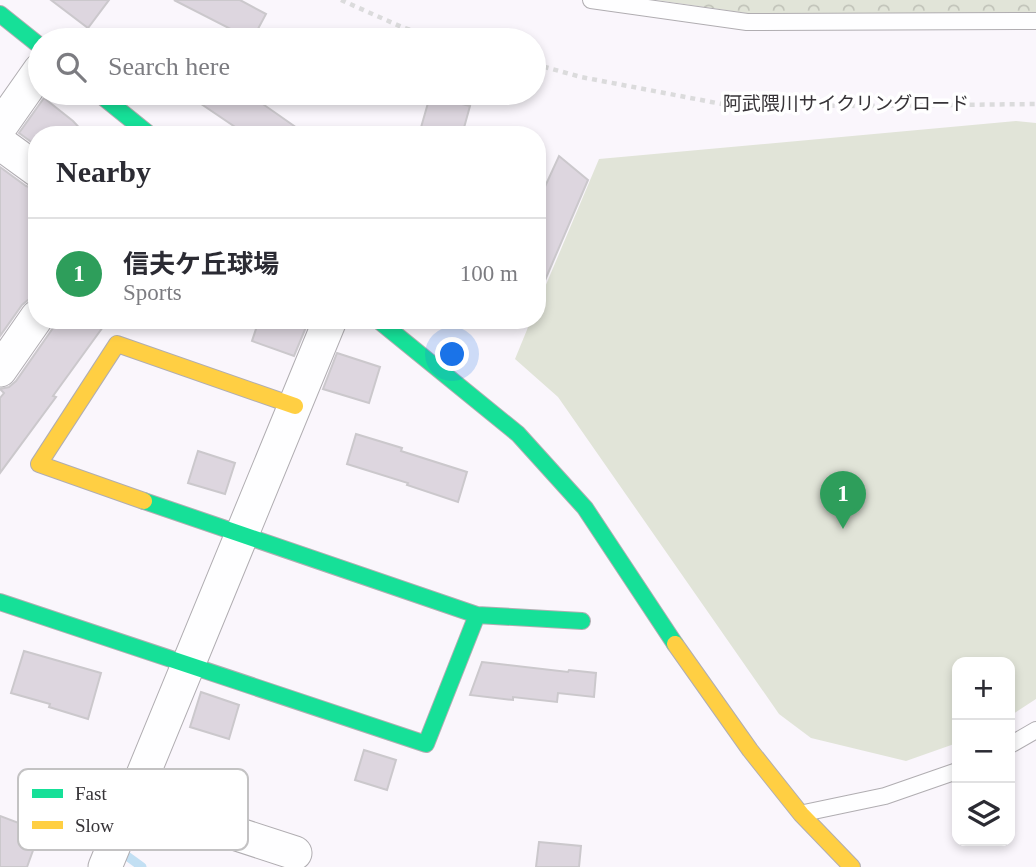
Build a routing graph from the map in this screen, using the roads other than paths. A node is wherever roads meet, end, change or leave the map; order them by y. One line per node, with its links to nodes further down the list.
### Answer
1 (591, 0): 3 (lane)
2 (0, 14): 4 (street)
3 (1036, 21)
4 (28, 36)
5 (28, 87): 8 (street)
6 (113, 105): 7 (street)
7 (139, 126)
8 (0, 127)
9 (0, 143): 10 (street)
10 (28, 163)
11 (29, 329): 14 (street)
12 (326, 329): 15 (street)
13 (389, 329): 25 (street)
14 (0, 370)
15 (295, 406): 16 (street); 16 (street)
16 (242, 536): 18 (street); 20 (street)
17 (0, 602): 20 (street)
18 (477, 615): 19 (street); 20 (street)
19 (582, 621)
20 (188, 665): 23 (street)
21 (1036, 730): 22 (lane)
22 (1015, 742)
23 (145, 769)
24 (952, 773): 25 (lane)
25 (801, 814): 30 (street)
26 (248, 841): 28 (street)
27 (112, 850): 29 (street)
28 (295, 853)
29 (105, 867)
30 (852, 867)

